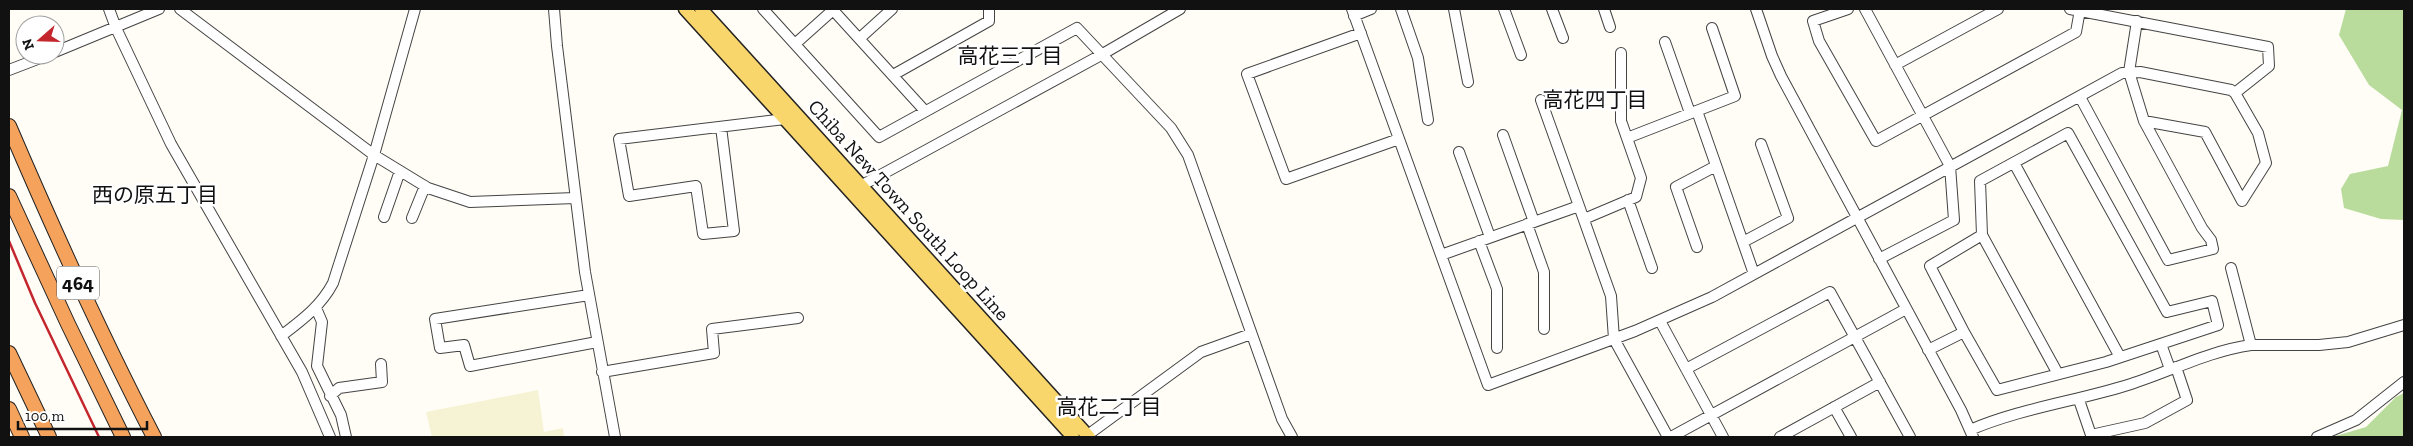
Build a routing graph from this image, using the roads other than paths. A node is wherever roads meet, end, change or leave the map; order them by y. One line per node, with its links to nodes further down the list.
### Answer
1 (109, 9): 28 (street)
2 (159, 9): 28 (street)
3 (180, 9): 61 (street)
4 (415, 9): 61 (street)
5 (554, 9): 69 (street)
6 (685, 9): 51 (main road, Chiba New Town South Loop Line)
7 (701, 9): 67 (main road, Chiba New Town South Loop Line)
8 (892, 9): 31 (street)
9 (989, 9): 43 (street)
10 (1180, 9): 24 (street)
11 (1371, 9): 25 (street)
12 (1401, 9): 52 (street)
13 (1454, 9): 44 (street)
14 (1504, 9): 38 (street)
15 (1552, 9): 32 (street)
16 (1604, 9): 27 (street)
17 (1756, 9): 73 (street)
18 (1848, 9): 50 (street)
19 (1865, 9): 40 (street)
20 (1998, 9): 23 (street)
21 (2075, 10): 26 (street); 50 (street)
22 (769, 11): 34 (street)
23 (1987, 11): 40 (street)
24 (1165, 12): 37 (street)
25 (1353, 12): 30 (street)
26 (2137, 21): 42 (street); 45 (street)
27 (1610, 27)
28 (116, 28): 35 (street); 96 (street)
29 (1712, 28): 49 (street)
30 (1361, 33): 58 (street); 58 (street)
31 (860, 38): 34 (street); 43 (street)
32 (1563, 38)
33 (1665, 42): 49 (street)
34 (795, 44): 48 (street)
35 (65, 48)
36 (1621, 53): 57 (street)
37 (1101, 54): 48 (street); 67 (street); 95 (street)
38 (1521, 55)
39 (22, 65): 41 (street)
40 (1895, 65): 50 (street)
41 (9, 70)
42 (2129, 72): 45 (street); 46 (street); 53 (street)
43 (893, 75): 48 (street)
44 (1468, 82)
45 (2236, 93): 53 (street)
46 (2080, 97): 53 (street); 64 (street)
47 (1541, 100): 71 (street)
48 (925, 111)
49 (1693, 112): 57 (street); 63 (street)
50 (1922, 116): 64 (street)
51 (785, 119): 55 (street); 67 (main road, Chiba New Town South Loop Line)
52 (1428, 120)
53 (2144, 121)
54 (9, 126): 122 (highway, 464)
55 (721, 127): 55 (street)
56 (1503, 135): 76 (street)
57 (1627, 138): 70 (street)
58 (1399, 139): 82 (street)
59 (1761, 144): 80 (street)
60 (1459, 152): 78 (street)
61 (374, 155): 65 (street); 88 (street)
62 (2014, 163): 77 (street); 100 (street); 105 (street)
63 (1716, 166): 80 (street); 81 (street)
64 (1950, 166): 73 (street); 83 (street)
65 (400, 171): 66 (street); 72 (street)
66 (425, 186): 69 (street); 74 (street)
67 (856, 189): 126 (main road, Chiba New Town South Loop Line); 127 (main road, Chiba New Town South Loop Line)
68 (9, 196): 121 (highway, 464)
69 (575, 198): 87 (street)
70 (1628, 200): 75 (street); 84 (street)
71 (1579, 206): 75 (street); 76 (street)
72 (384, 217)
73 (1855, 217): 83 (street); 86 (street)
74 (412, 218)
75 (1584, 219): 98 (street)
76 (1531, 223): 78 (street); 93 (street)
77 (1982, 235): 94 (street); 110 (street)
78 (1490, 237): 79 (street)
79 (1480, 241): 82 (street); 102 (street)
80 (1743, 242): 86 (street)
81 (1697, 247)
82 (1441, 254): 98 (street)
83 (1879, 259): 89 (street)
84 (1652, 268)
85 (2232, 268): 101 (street)
86 (1754, 274): 91 (street)
87 (589, 295): 99 (street); 99 (street)
88 (316, 308): 96 (street); 113 (street)
89 (1906, 308): 97 (street); 103 (street)
90 (798, 318): 109 (street)
91 (1660, 321): 98 (street); 108 (street)
92 (2404, 326): 101 (street)
93 (1544, 330)
94 (1964, 332): 103 (street); 110 (street)
95 (1252, 334): 127 (street); 128 (street)
96 (281, 336): 123 (street)
97 (1855, 337): 108 (street); 111 (street); 117 (street)
98 (1614, 339): 129 (street)
99 (597, 342): 109 (street)
100 (2161, 344): 105 (street); 107 (street)
101 (2251, 345): 107 (street)
102 (1496, 348)
103 (1928, 350): 118 (street)
104 (9, 353): 120 (highway)
105 (2120, 357): 110 (street)
106 (381, 364): 113 (street)
107 (2173, 368): 114 (street); 114 (street)
108 (1686, 369): 117 (street)
109 (602, 372): 125 (street)
110 (2058, 374)
111 (1880, 382): 115 (street); 133 (street)
112 (2404, 382): 134 (street)
113 (330, 396): 124 (street)
114 (2079, 400): 118 (street)
115 (1834, 407): 131 (street); 132 (street)
116 (9, 409): 119 (highway)
117 (1712, 415): 129 (street); 130 (street)
118 (1972, 434)
119 (22, 437)
120 (49, 437)
121 (123, 437)
122 (154, 437)
123 (330, 437)
124 (346, 437)
125 (615, 437)
126 (1073, 437)
127 (1087, 437)
128 (1292, 437)
129 (1670, 437)
130 (1724, 437)
131 (1783, 437)
132 (1851, 437)
133 (1910, 437)
134 (2317, 437)

